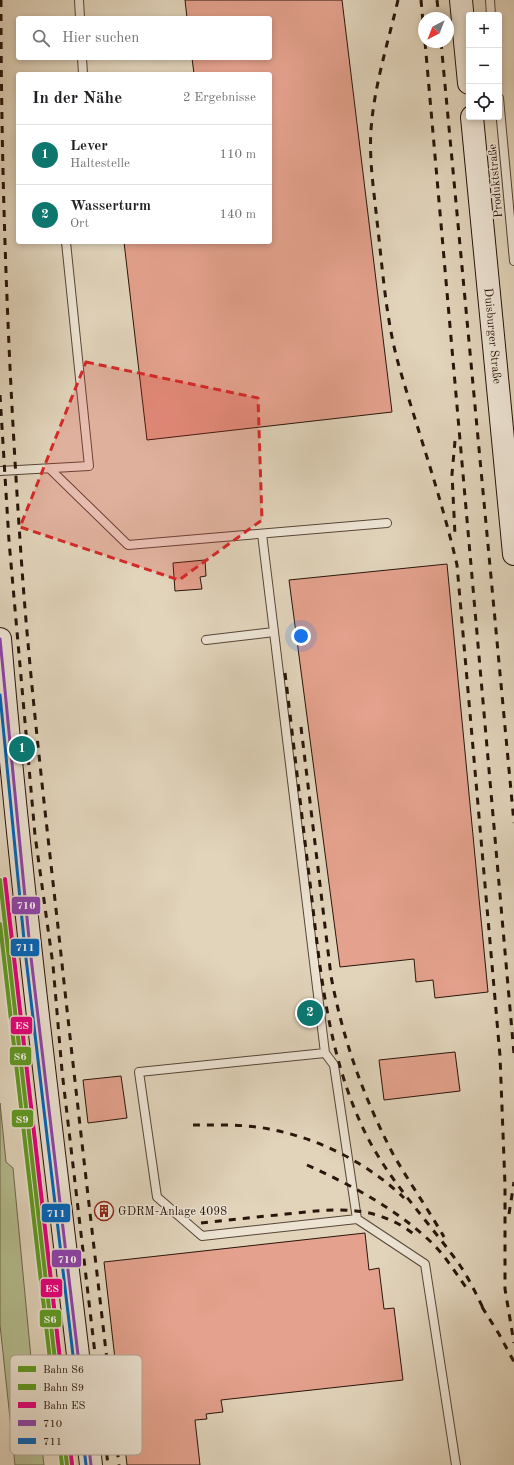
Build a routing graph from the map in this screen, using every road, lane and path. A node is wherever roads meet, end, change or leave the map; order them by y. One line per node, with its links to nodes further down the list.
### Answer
1 (79, 0): 5 (lane)
2 (461, 0): 6 (street)
3 (490, 0): 4 (lane)
4 (491, 12)
5 (80, 16)
6 (466, 52)
7 (82, 60): 8 (lane)
8 (83, 72)
9 (472, 120): 17 (street, Duisburger Straße)
10 (501, 120): 12 (lane, Produktstraße)
11 (66, 244): 13 (lane)
12 (514, 261)
13 (50, 468): 14 (lane); 16 (lane)
14 (0, 471)
15 (387, 523): 16 (lane)
16 (262, 534): 18 (lane)
17 (514, 554)
18 (274, 632): 20 (lane); 21 (lane)
19 (0, 639): 23 (street)
20 (206, 640)
21 (325, 1053): 22 (lane); 22 (lane)
22 (357, 1218): 26 (lane)
23 (78, 1355)
24 (90, 1455): 25 (street)
25 (91, 1465)
26 (456, 1465)

